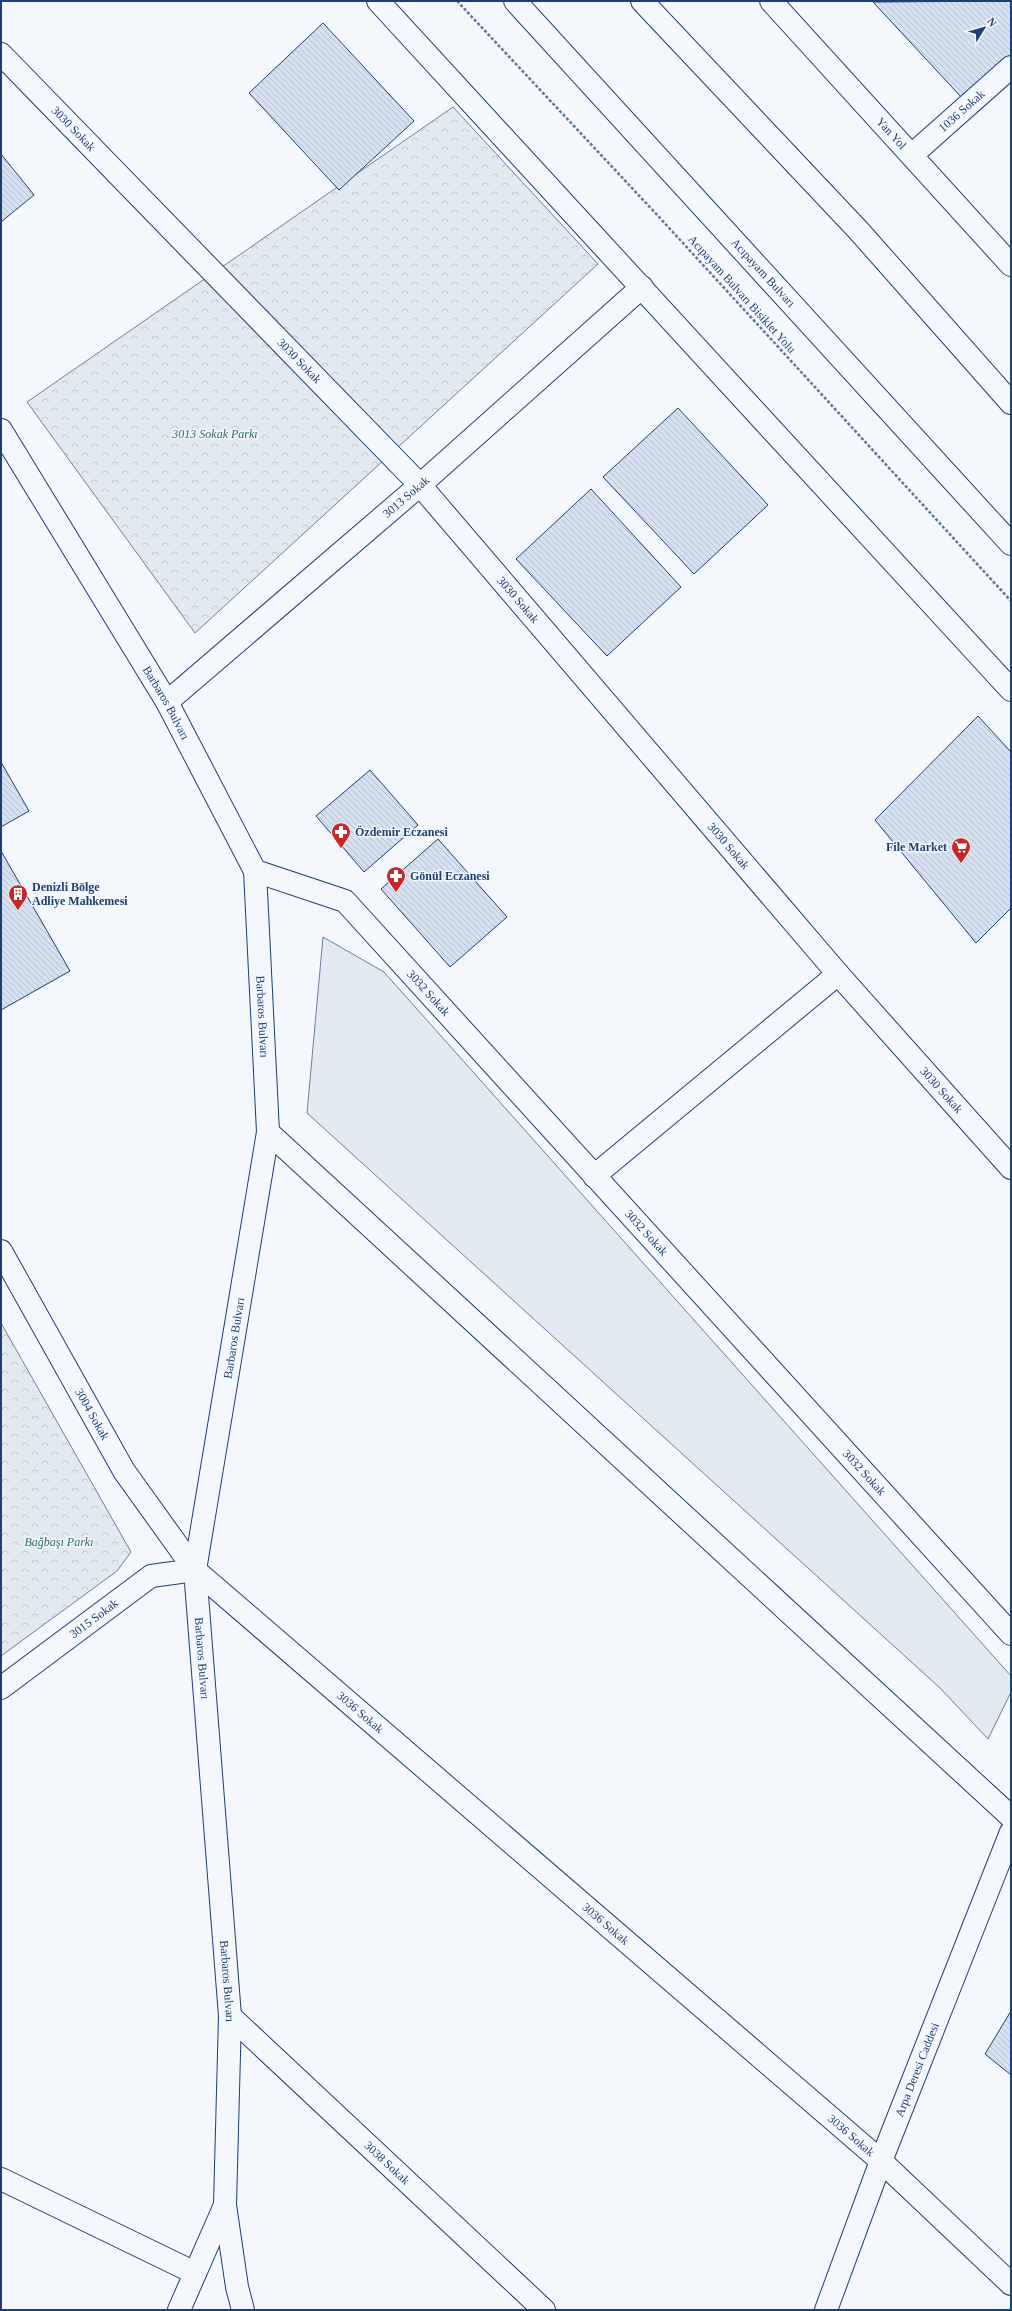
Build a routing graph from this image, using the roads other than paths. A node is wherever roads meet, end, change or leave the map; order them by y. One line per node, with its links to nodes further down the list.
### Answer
1 (378, 1): 9 (street)
2 (515, 1): 13 (street, Acıpayam Bulvarı)
3 (642, 1): 10 (street)
4 (771, 1): 7 (street, Yan Yol)
5 (1, 54): 12 (street, 3030 Sokak)
6 (1011, 67): 7 (street, 1036 Sokak)
7 (912, 154): 8 (street, Yan Yol)
8 (1011, 265)
9 (642, 287): 12 (street, 3013 Sokak); 14 (street)
10 (1011, 404)
11 (1, 430): 15 (street, Barbaros Bulvarı)
12 (420, 485): 15 (street, 3013 Sokak); 17 (street, 3030 Sokak)
13 (1011, 544)
14 (1011, 690)
15 (167, 702): 16 (street, Barbaros Bulvarı)
16 (255, 871): 18 (street, Barbaros Bulvarı); 20 (street, 3032 Sokak)
17 (838, 974): 19 (street, 3030 Sokak); 20 (street)
18 (268, 1132): 22 (street, Barbaros Bulvarı); 25 (street)
19 (1011, 1168)
20 (594, 1176): 23 (street, 3032 Sokak)
21 (1, 1251): 22 (street, 3004 Sokak)
22 (195, 1570): 24 (street, 3015 Sokak); 27 (street, Barbaros Bulvarı); 28 (street, 3036 Sokak)
23 (1011, 1634)
24 (1, 1688)
25 (1011, 1817)
26 (1011, 1832): 28 (street, Arpa Deresi Caddesi)
27 (230, 2016): 30 (street, Barbaros Bulvarı); 35 (street, 3038 Sokak)
28 (881, 2161): 32 (street, 3036 Sokak); 36 (street, Arpa Deresi Caddesi)
29 (1, 2179): 31 (street)
30 (225, 2205): 31 (street); 34 (street, Barbaros Bulvarı)
31 (195, 2273): 33 (street)
32 (1011, 2284)
33 (179, 2310)
34 (243, 2310)
35 (544, 2310)
36 (826, 2310)

